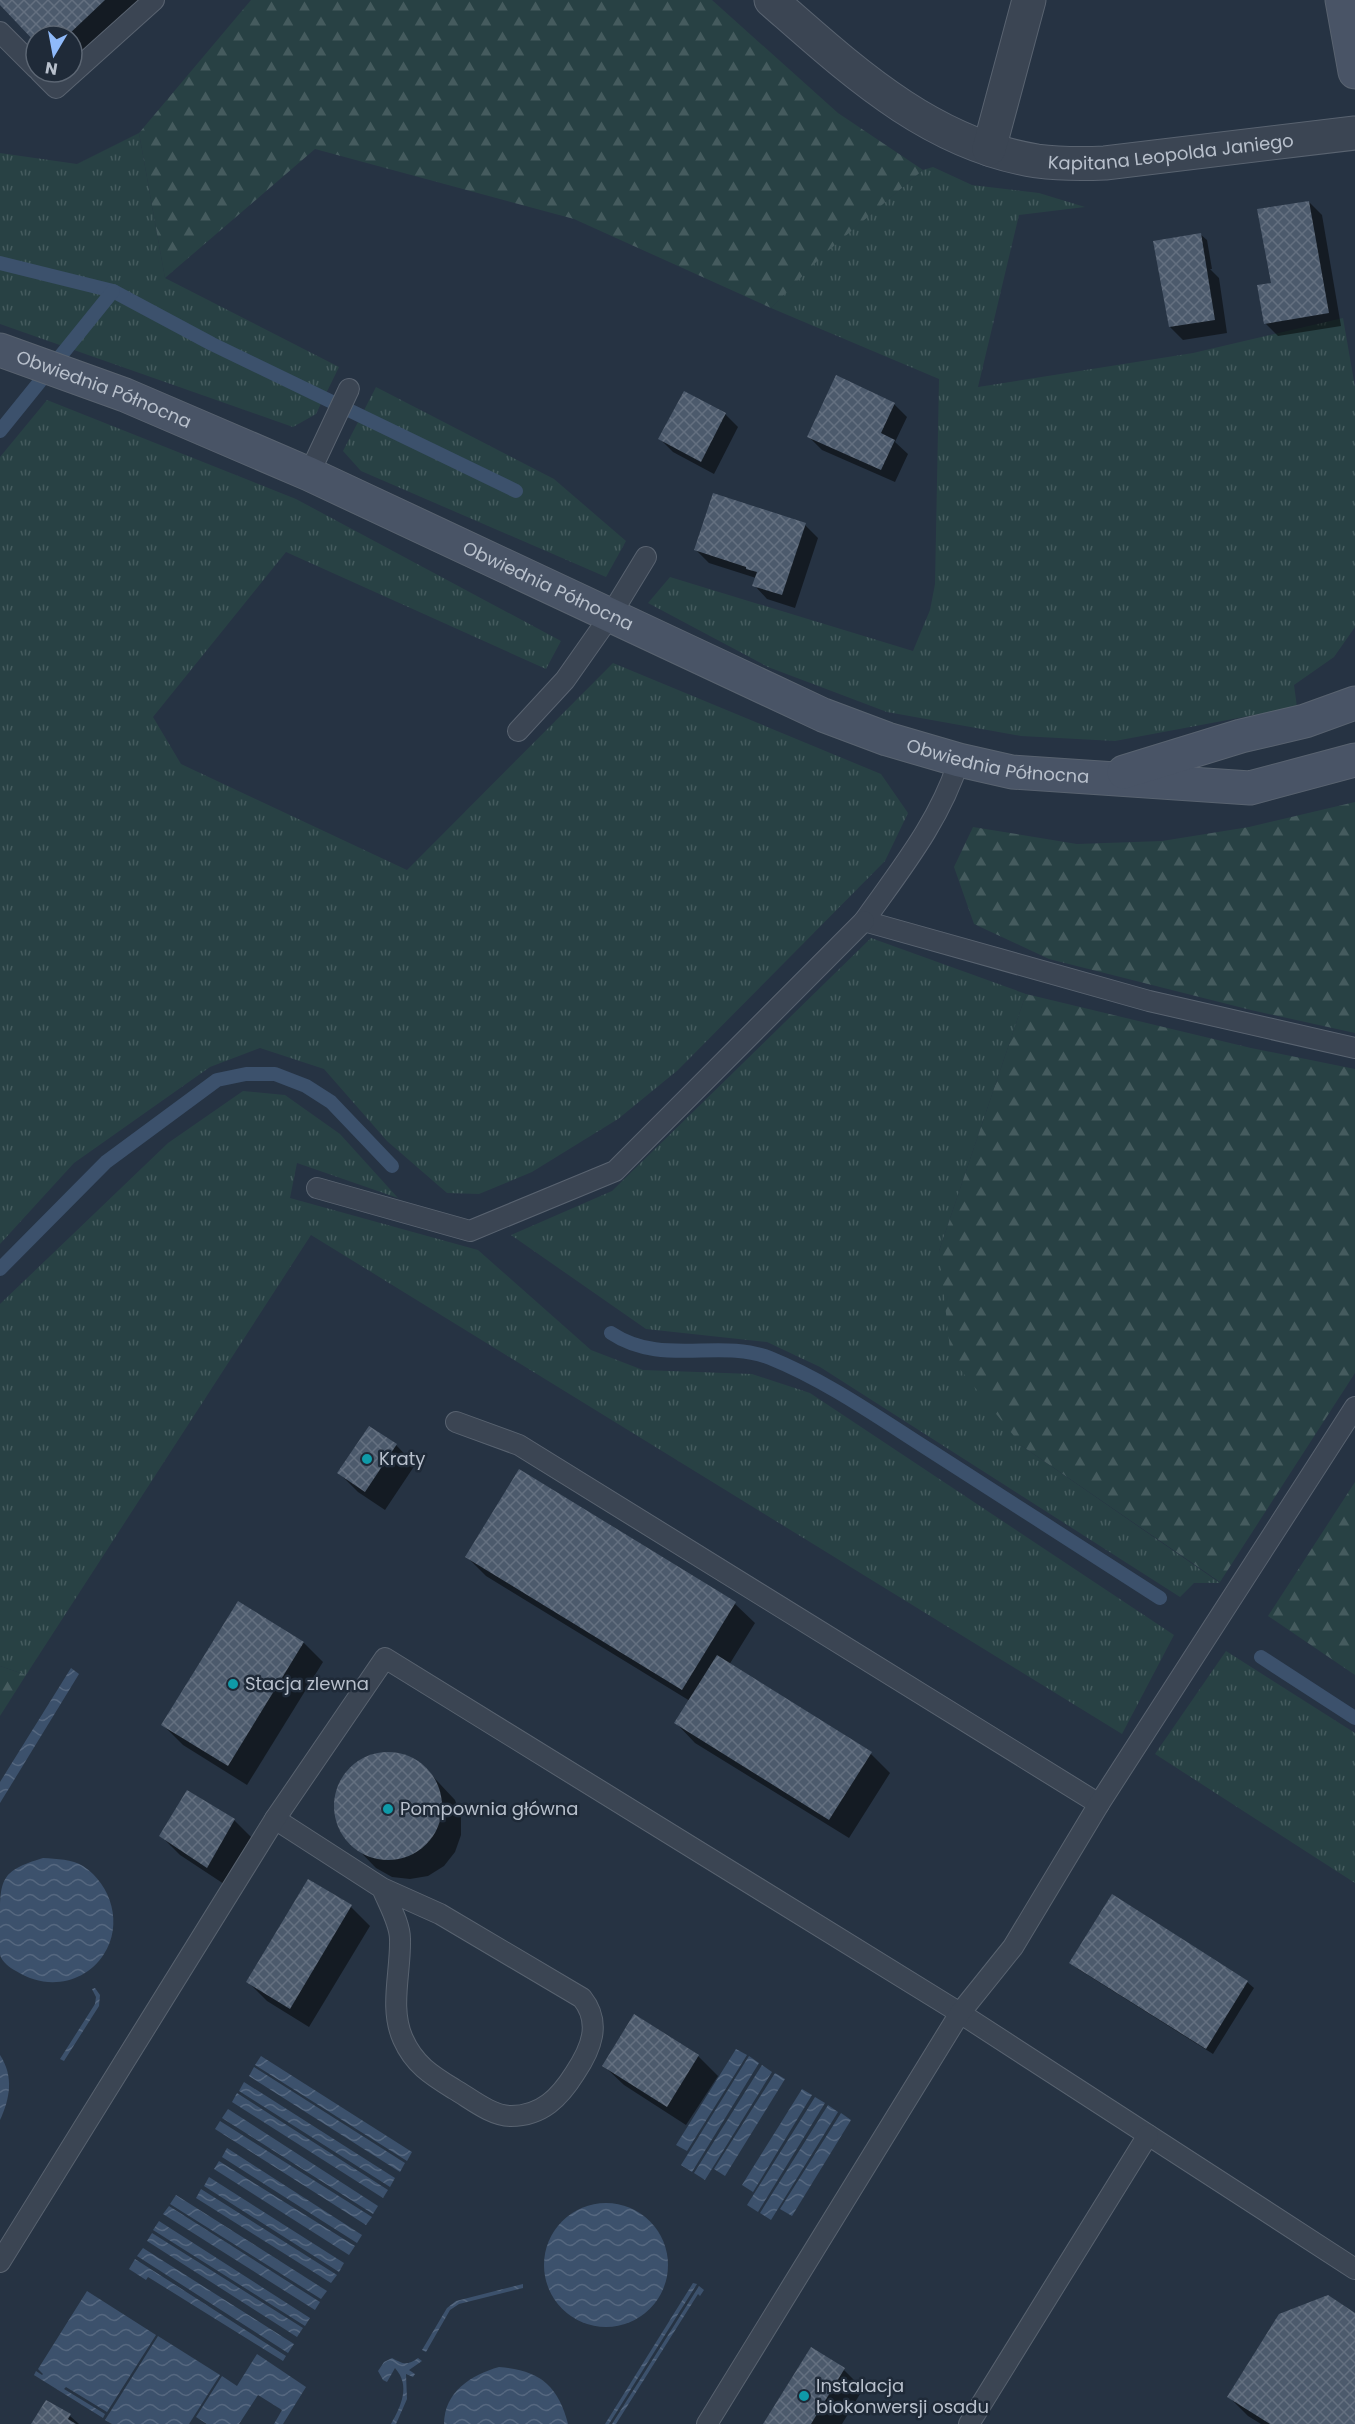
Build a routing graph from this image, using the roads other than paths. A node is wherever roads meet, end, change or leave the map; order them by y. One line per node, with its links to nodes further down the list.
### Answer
1 (154, 0): 7 (lane)
2 (771, 0): 10 (street, Kapitana Leopolda Janiego)
3 (1029, 0): 10 (street)
4 (1342, 0): 8 (main road)
5 (0, 32): 6 (lane)
6 (24, 56)
7 (84, 63)
8 (1355, 72)
9 (1355, 133): 10 (street, Kapitana Leopolda Janiego)
10 (989, 149)
11 (0, 350): 13 (main road, Obwiednia Północna)
12 (349, 389): 13 (lane)
13 (309, 474): 15 (main road, Obwiednia Północna)
14 (646, 557): 15 (lane)
15 (610, 616): 17 (lane); 18 (main road, Obwiednia Północna)
16 (1355, 703): 20 (main road, Obwiednia Północna)
17 (518, 731)
18 (958, 760): 20 (main road, Obwiednia Północna); 21 (lane)
19 (1355, 760): 20 (main road, Obwiednia Północna)
20 (1107, 777)
21 (864, 921): 22 (lane); 23 (lane)
22 (1355, 1048)
23 (317, 1188)
24 (1355, 1407): 26 (lane)
25 (456, 1422): 26 (lane)
26 (1099, 1804): 29 (lane)
27 (275, 1819): 28 (lane); 29 (lane); 31 (lane)
28 (382, 1887): 28 (lane)
29 (960, 2013): 30 (lane); 33 (lane)
30 (1148, 2135): 32 (lane); 34 (lane)
31 (0, 2262)
32 (1355, 2269)
33 (707, 2424)
34 (969, 2424)

